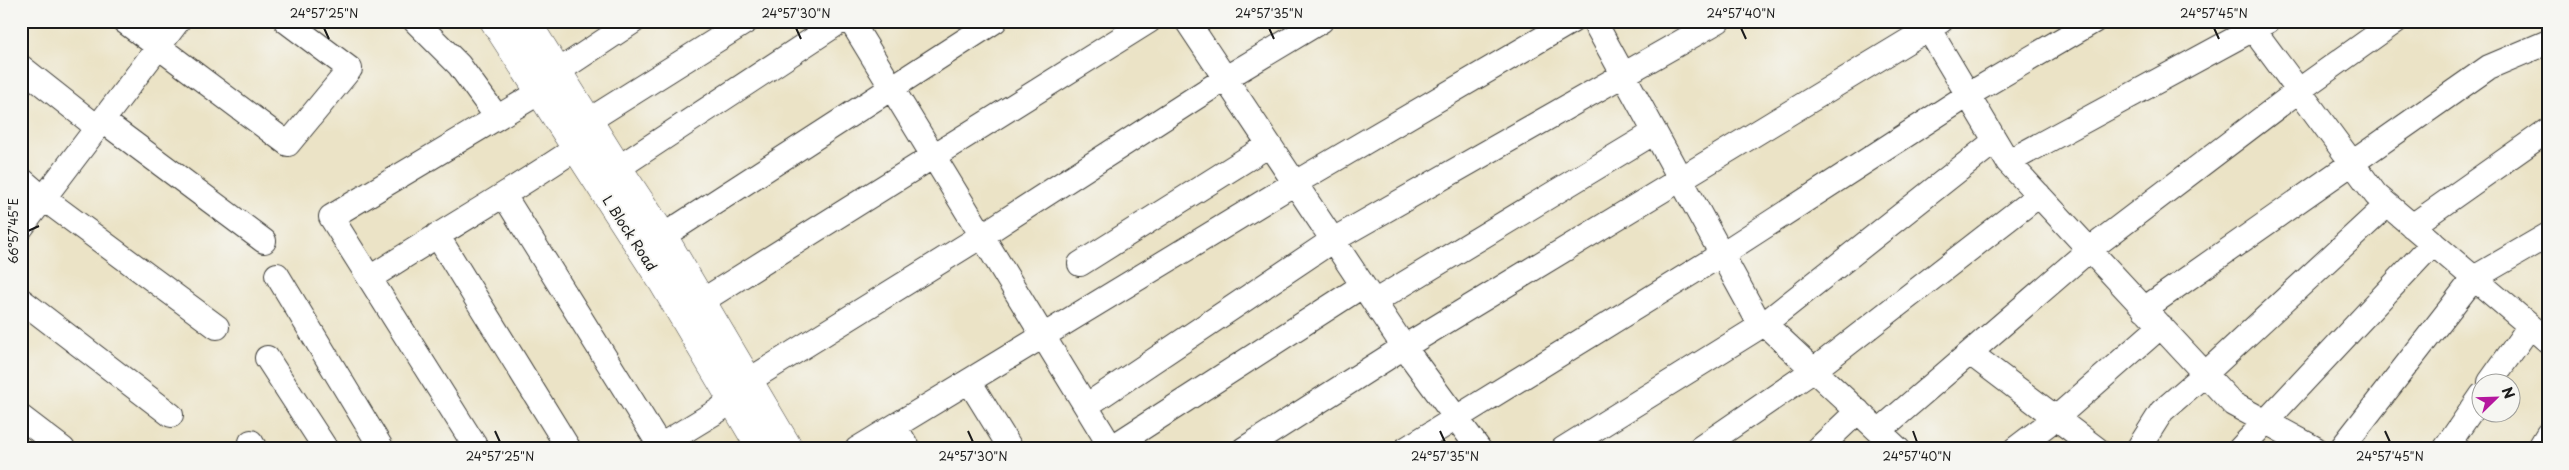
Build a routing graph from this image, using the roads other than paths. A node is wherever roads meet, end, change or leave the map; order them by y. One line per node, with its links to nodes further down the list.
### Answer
1 (124, 21): 23 (street)
2 (178, 21): 23 (street)
3 (286, 21): 23 (street)
4 (415, 21): 31 (street)
5 (494, 21): 27 (main road, L Block Road)
6 (526, 21): 27 (main road, L Block Road)
7 (634, 21): 27 (street)
8 (747, 21): 32 (street)
9 (841, 21): 42 (street)
10 (851, 21): 28 (street)
11 (995, 21): 28 (street)
12 (1149, 21): 39 (street)
13 (1187, 21): 26 (street)
14 (1321, 21): 26 (street)
15 (1572, 21): 45 (street)
16 (1594, 21): 25 (street)
17 (1718, 21): 25 (street)
18 (2094, 21): 30 (street)
19 (2396, 21): 29 (street)
20 (1931, 24): 30 (street); 44 (street)
21 (2256, 24): 29 (street); 40 (street)
22 (2548, 42): 41 (street)
23 (159, 46): 33 (street)
24 (21, 67): 33 (street)
25 (1624, 75): 35 (street); 56 (street)
26 (1226, 78): 37 (street); 53 (street)
27 (549, 82): 31 (street); 32 (main road, L Block Road); 38 (main road, L Block Road)
28 (892, 88): 39 (street); 55 (street)
29 (2298, 91): 41 (street); 59 (street)
30 (1968, 95): 36 (street); 60 (street)
31 (497, 117): 63 (street)
32 (588, 121): 42 (main road, L Block Road)
33 (100, 124): 48 (street); 57 (street)
34 (2548, 130): 50 (street)
35 (1655, 132): 44 (street); 65 (street)
36 (1995, 141): 40 (street); 69 (street)
37 (1270, 144): 45 (street); 61 (street)
38 (575, 149): 47 (street); 82 (main road, L Block Road)
39 (934, 156): 53 (street); 67 (street)
40 (2008, 162): 46 (street)
41 (2351, 162): 49 (street); 68 (street)
42 (618, 168): 55 (main road, L Block Road)
43 (21, 179): 48 (street)
44 (1680, 179): 60 (street); 75 (street)
45 (1296, 183): 56 (street); 73 (street)
46 (2039, 195): 59 (street); 78 (street)
47 (505, 196): 52 (street); 94 (street)
48 (43, 198): 51 (street); 72 (street)
49 (2387, 204): 50 (street); 80 (street)
50 (2412, 226): 58 (street)
51 (21, 228)
52 (437, 235): 63 (street); 100 (street)
53 (983, 235): 73 (street); 82 (street)
54 (2548, 235): 64 (street)
55 (663, 236): 67 (main road, L Block Road)
56 (1333, 240): 65 (street); 83 (street)
57 (264, 241)
58 (2433, 243): 64 (street); 90 (street)
59 (2089, 250): 68 (street); 76 (street)
60 (1722, 254): 69 (street); 88 (street)
61 (1080, 264)
62 (277, 275): 98 (street)
63 (370, 278): 99 (street)
64 (2474, 278): 71 (street); 118 (street)
65 (1368, 294): 75 (street); 95 (street)
66 (21, 300): 86 (street)
67 (702, 301): 82 (main road, L Block Road)
68 (2144, 309): 70 (street)
69 (1764, 324): 78 (street); 109 (street)
70 (2160, 326): 80 (street); 89 (street)
71 (2530, 326): 74 (street); 79 (street)
72 (217, 327)
73 (1043, 336): 81 (street); 83 (street)
74 (2548, 341)
75 (1404, 347): 88 (street); 106 (street)
76 (1970, 353): 89 (street); 92 (street)
77 (267, 358): 97 (street)
78 (1814, 370): 85 (street); 110 (street)
79 (2497, 372)
80 (2205, 374): 90 (street); 115 (street)
81 (969, 381): 91 (street); 105 (street)
82 (741, 390): 94 (street); 101 (main road, L Block Road); 102 (main road, L Block Road)
83 (1086, 406): 95 (street)
84 (2472, 410): 119 (street)
85 (1858, 412): 92 (street); 111 (street)
86 (171, 415)
87 (21, 417): 96 (street)
88 (1456, 418): 107 (street); 108 (street)
89 (2056, 418): 113 (street); 114 (street)
90 (2264, 421): 116 (street); 117 (street)
91 (895, 426): 103 (street); 104 (street)
92 (1879, 431): 112 (street)
93 (2548, 434): 120 (street)
94 (659, 448)
95 (1111, 448)
96 (63, 449)
97 (326, 449)
98 (382, 449)
99 (477, 449)
100 (569, 449)
101 (761, 449)
102 (790, 449)
103 (857, 449)
104 (908, 449)
105 (1012, 449)
106 (1244, 449)
107 (1406, 449)
108 (1479, 449)
109 (1563, 449)
110 (1699, 449)
111 (1818, 449)
112 (1898, 449)
113 (2015, 449)
114 (2097, 449)
115 (2138, 449)
116 (2240, 449)
117 (2316, 449)
118 (2342, 449)
119 (2445, 449)
120 (2539, 449)

